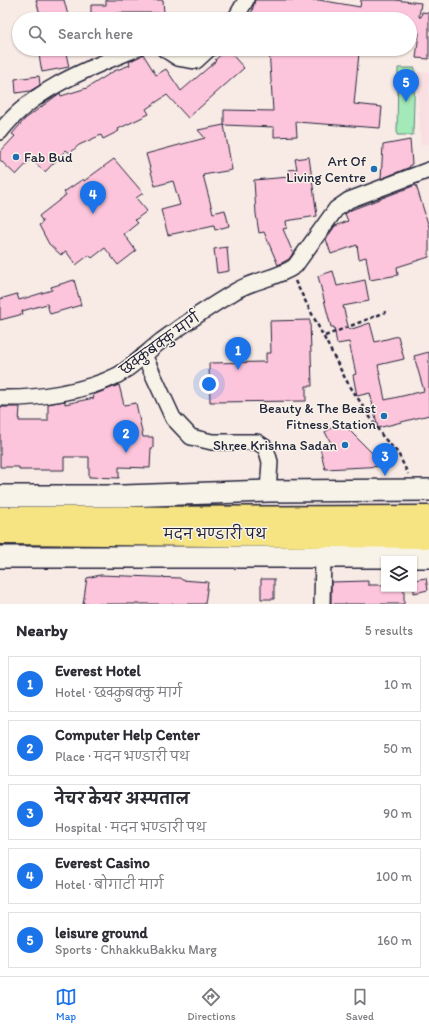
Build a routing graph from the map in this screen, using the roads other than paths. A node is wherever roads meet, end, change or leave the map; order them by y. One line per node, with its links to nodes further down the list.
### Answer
1 (246, 0): 2 (street)
2 (239, 12)
3 (120, 56): 6 (street)
4 (175, 56): 5 (street)
5 (201, 56)
6 (0, 132)
7 (429, 170): 8 (street, छक्कुबक्कु मार्ग)
8 (144, 355): 9 (street, छक्कुबक्कु मार्ग); 11 (street)
9 (0, 398)
10 (429, 490): 11 (street)
11 (268, 491): 12 (street)
12 (0, 496)
13 (429, 517): 14 (highway, मदन भण्डारी पथ)
14 (0, 518)
15 (0, 533): 16 (highway, मदन भण्डारी पथ)
16 (429, 537)
17 (323, 556): 18 (street); 19 (street); 20 (street)
18 (0, 557)
19 (429, 557)
20 (322, 604)

